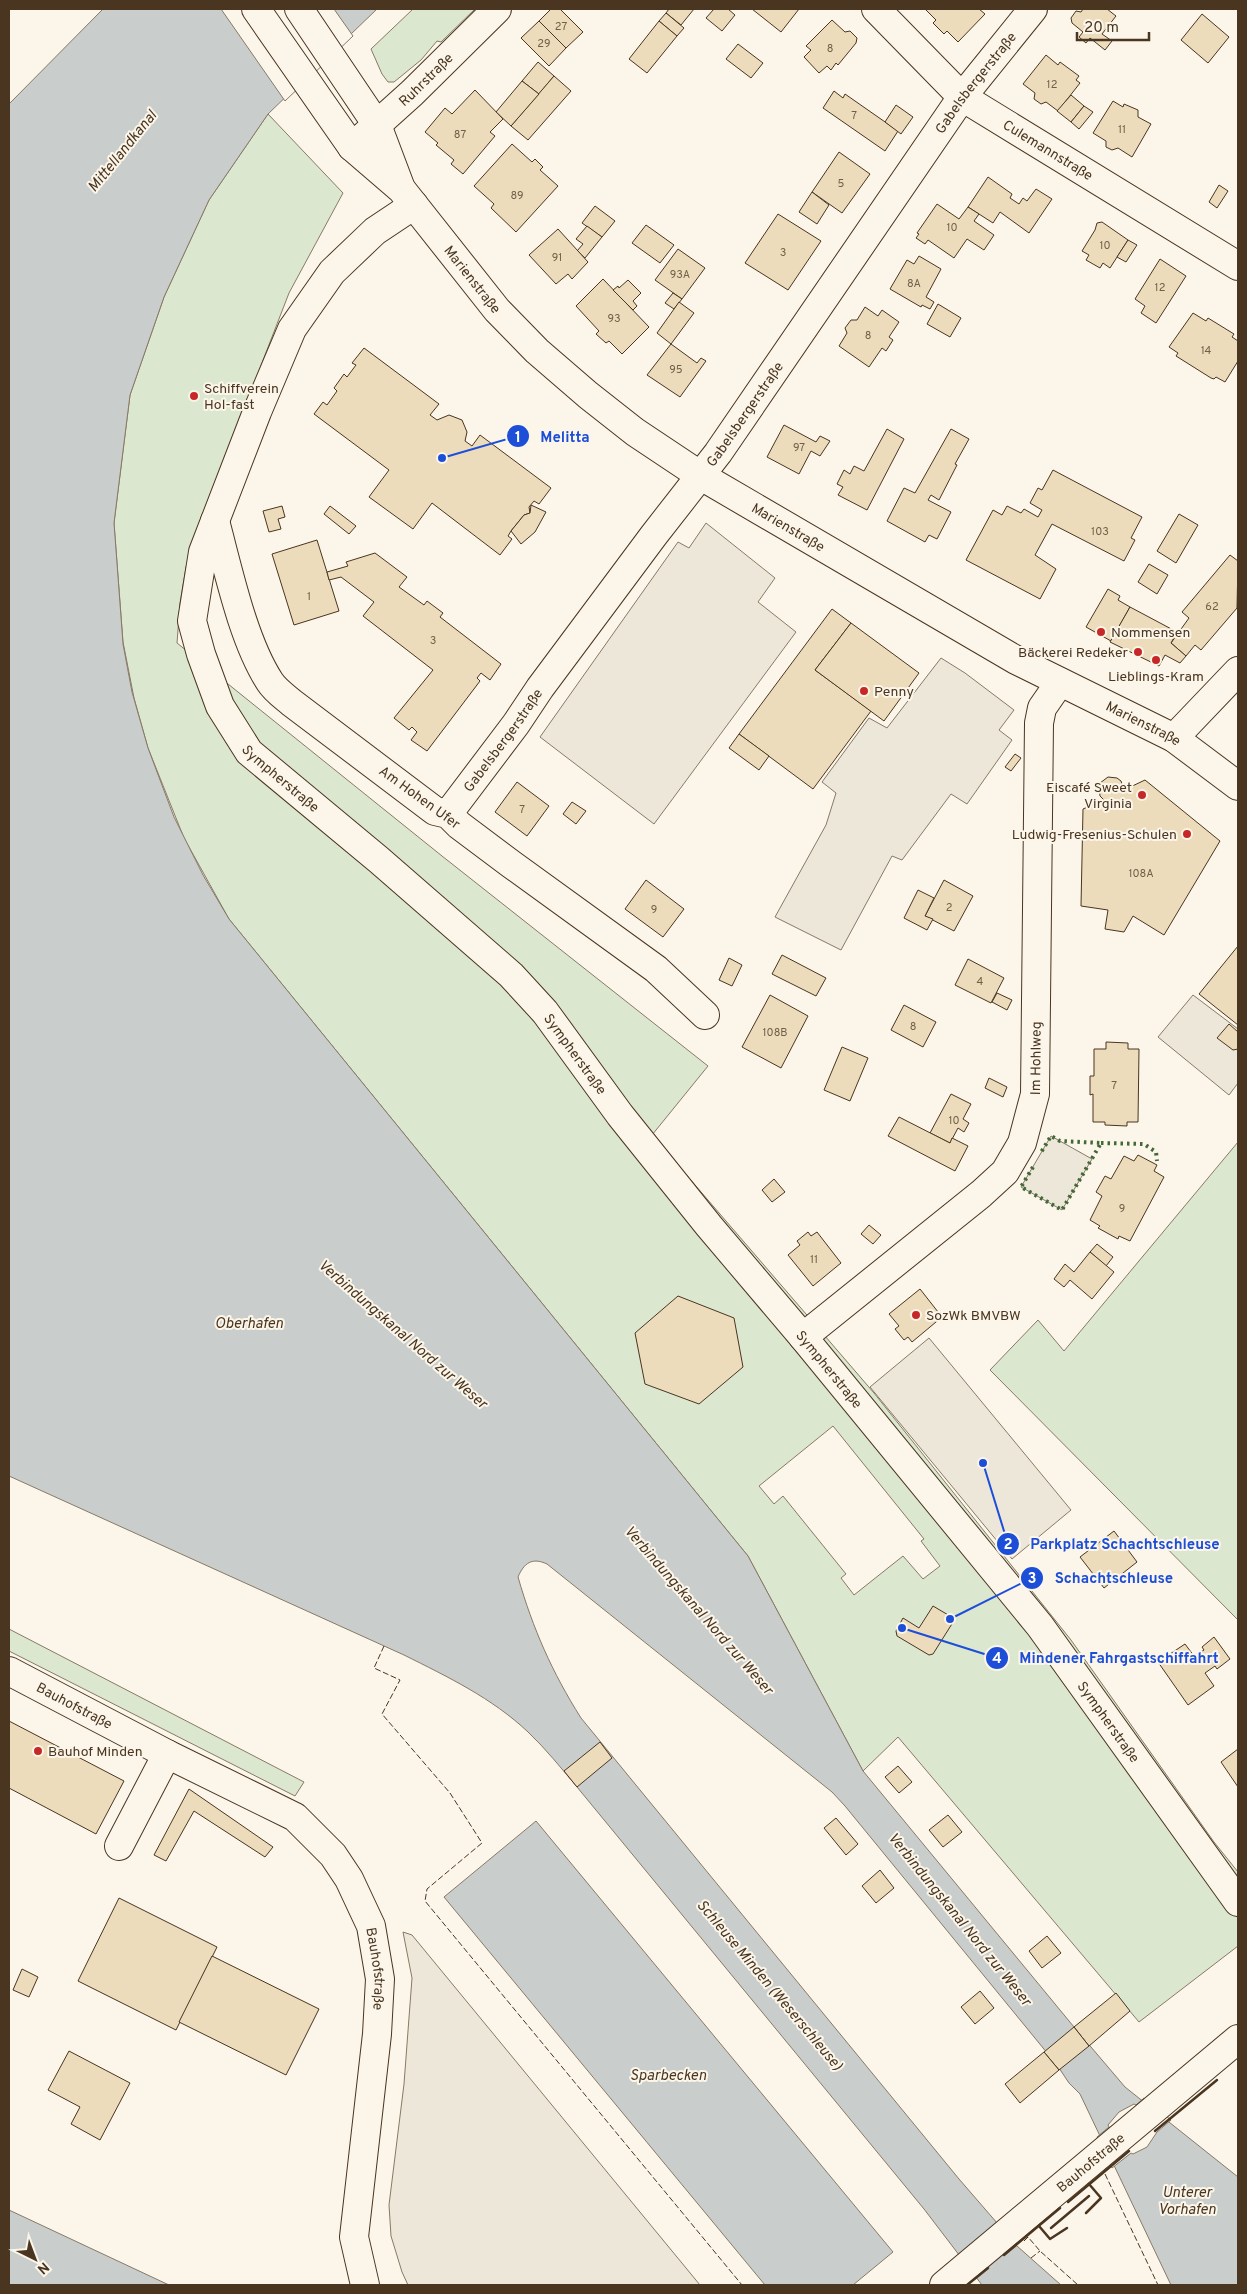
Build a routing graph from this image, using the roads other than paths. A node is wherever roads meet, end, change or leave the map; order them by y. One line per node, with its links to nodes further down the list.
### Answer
1 (256, 9): 8 (street, Marienstraße)
2 (298, 9): 7 (street, Marienstraße)
3 (497, 9): 7 (street, Ruhrstraße)
4 (876, 9): 6 (street, Culemannstraße)
5 (1033, 9): 6 (street, Gabelsbergerstraße)
6 (962, 97): 10 (street, Culemannstraße); 11 (street, Gabelsbergerstraße)
7 (377, 124): 8 (street, Ruhrstraße); 9 (street, Marienstraße)
8 (352, 146): 9 (street, Marienstraße)
9 (408, 198): 11 (street, Marienstraße); 12 (street, Sympherstraße)
10 (1238, 266)
11 (701, 476): 14 (street, Marienstraße); 17 (street, Gabelsbergerstraße)
12 (215, 521): 17 (street, Am Hohen Ufer); 19 (street, Sympherstraße)
13 (1238, 671): 15 (street)
14 (1060, 682): 15 (street, Marienstraße); 19 (street, Im Hohlweg)
15 (1174, 738): 16 (street, Marienstraße)
16 (1238, 786)
17 (448, 814): 18 (street, Am Hohen Ufer)
18 (705, 1015)
19 (802, 1337): 23 (street, Sympherstraße)
20 (9, 1671): 21 (street, Bauhofstraße)
21 (167, 1754): 22 (street); 26 (street, Bauhofstraße)
22 (119, 1846)
23 (1238, 1902)
24 (1238, 2039): 25 (street, Bauhofstraße)
25 (950, 2280)
26 (365, 2285)

